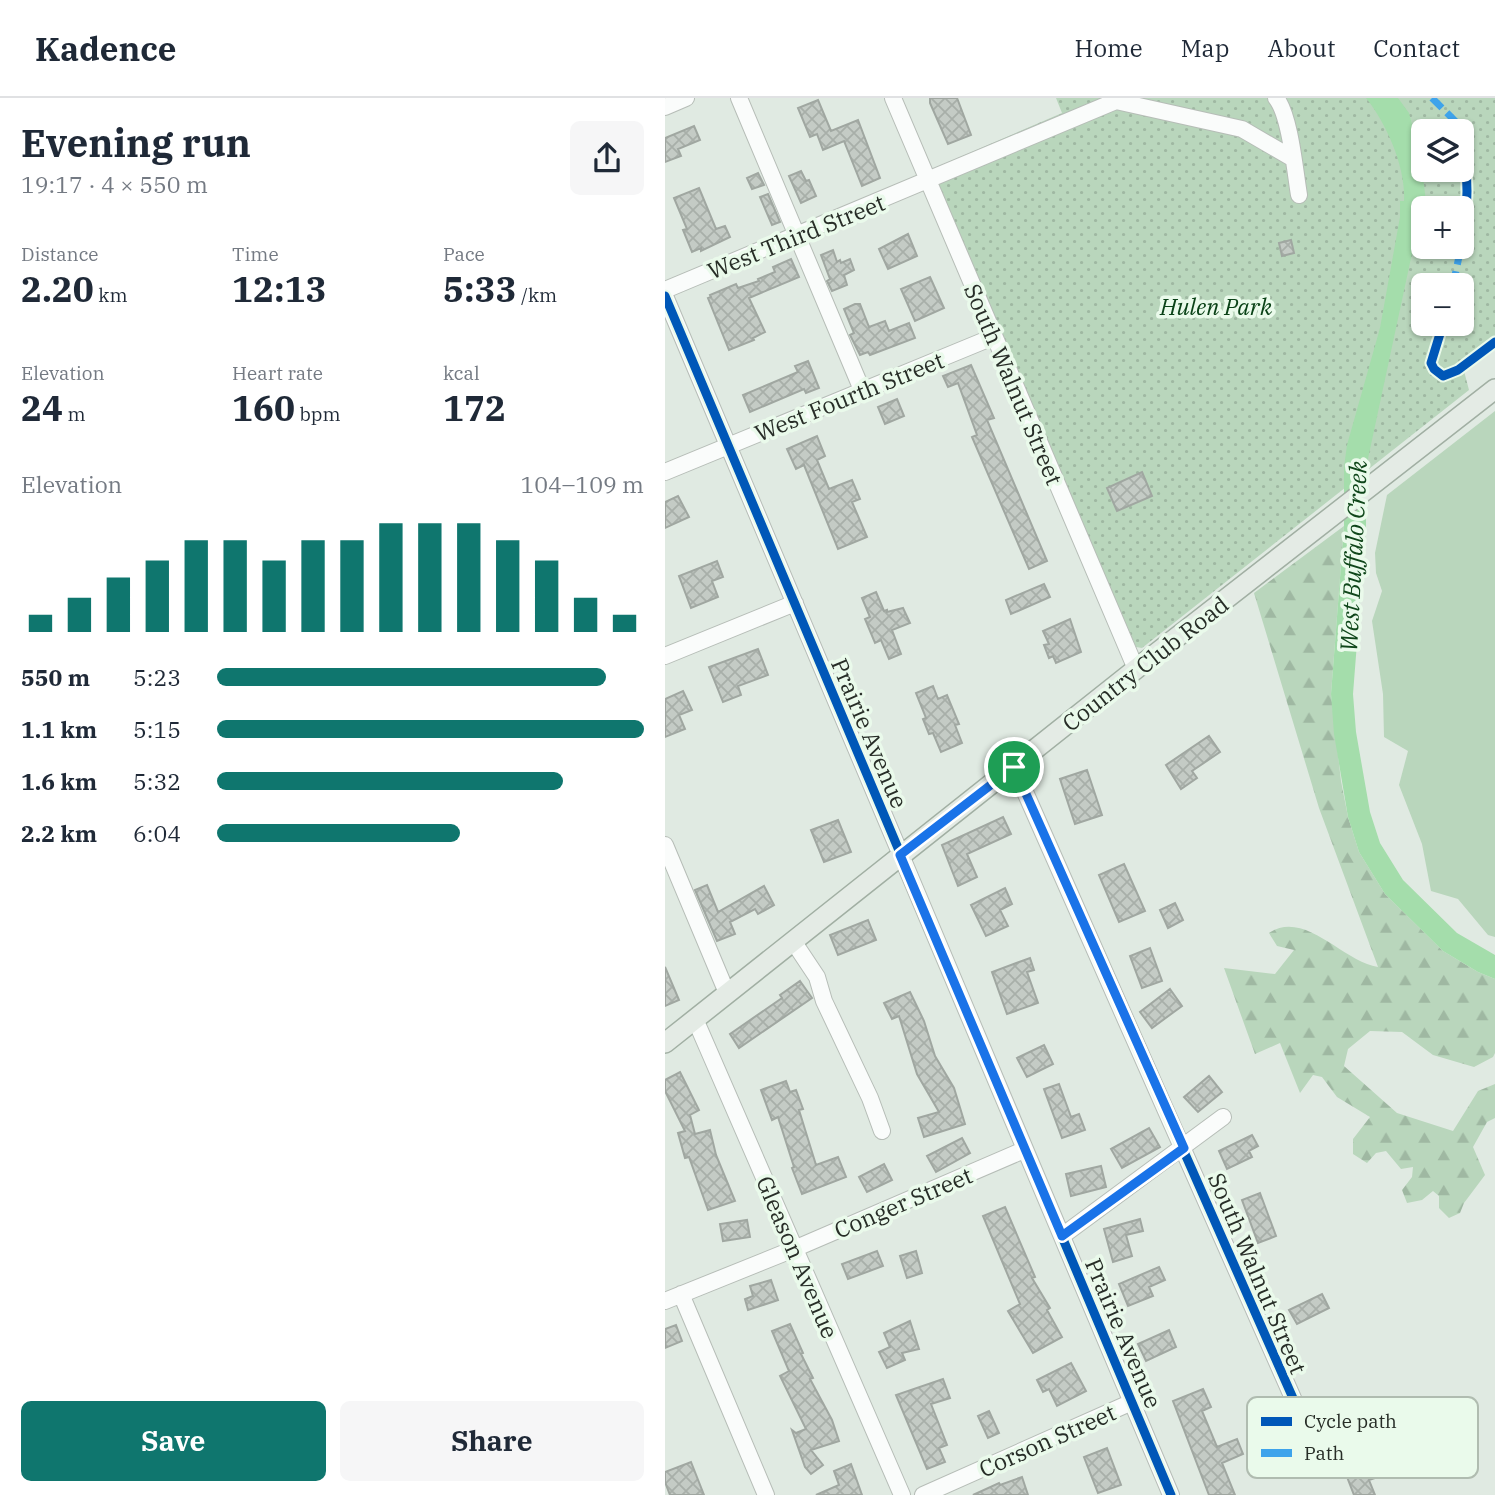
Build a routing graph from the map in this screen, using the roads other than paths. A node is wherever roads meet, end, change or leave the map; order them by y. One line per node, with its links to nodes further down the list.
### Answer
1 (686, 98): 6 (street)
2 (739, 98): 10 (street)
3 (893, 98): 8 (street, South Walnut Street)
4 (1276, 98): 7 (street)
5 (1120, 100): 7 (street); 8 (street, West Third Street)
6 (665, 107)
7 (1292, 158): 9 (street)
8 (928, 181): 10 (street, West Third Street); 13 (street, South Walnut Street)
9 (1299, 195)
10 (797, 235): 11 (street, West Third Street); 15 (street)
11 (665, 290)
12 (665, 296): 16 (street, Prairie Avenue)
13 (993, 337): 15 (street, West Fourth Street); 20 (street, South Walnut Street)
14 (1495, 389): 20 (main road, Country Club Road)
15 (862, 390): 16 (street, West Fourth Street)
16 (727, 447): 17 (street, West Fourth Street); 18 (street, Prairie Avenue)
17 (665, 472)
18 (795, 603): 19 (street); 23 (street, Prairie Avenue)
19 (665, 656)
20 (1136, 669): 21 (main road, Country Club Road)
21 (1014, 767): 23 (main road, Country Club Road); 30 (street, South Walnut Street)
22 (665, 845): 25 (street)
23 (900, 855): 24 (main road, Country Club Road); 31 (street, Prairie Avenue)
24 (793, 940): 25 (main road, Country Club Road); 29 (street)
25 (727, 993): 26 (main road, Country Club Road)
26 (695, 1019): 27 (main road, Country Club Road); 33 (street, Gleason Avenue)
27 (665, 1043)
28 (1223, 1117): 30 (street)
29 (882, 1130)
30 (1184, 1148): 32 (street); 36 (street, South Walnut Street)
31 (1024, 1150): 32 (street, Prairie Avenue); 33 (street, Conger Street)
32 (1062, 1236): 37 (street, Prairie Avenue)
33 (794, 1248): 34 (street, Conger Street); 39 (street, Gleason Avenue)
34 (681, 1294): 35 (street, Conger Street); 38 (street)
35 (665, 1301)
36 (1291, 1397)
37 (1132, 1402): 40 (street, Corson Street); 41 (street, Prairie Avenue)
38 (766, 1495)
39 (902, 1495)
40 (923, 1495)
41 (1171, 1495)

